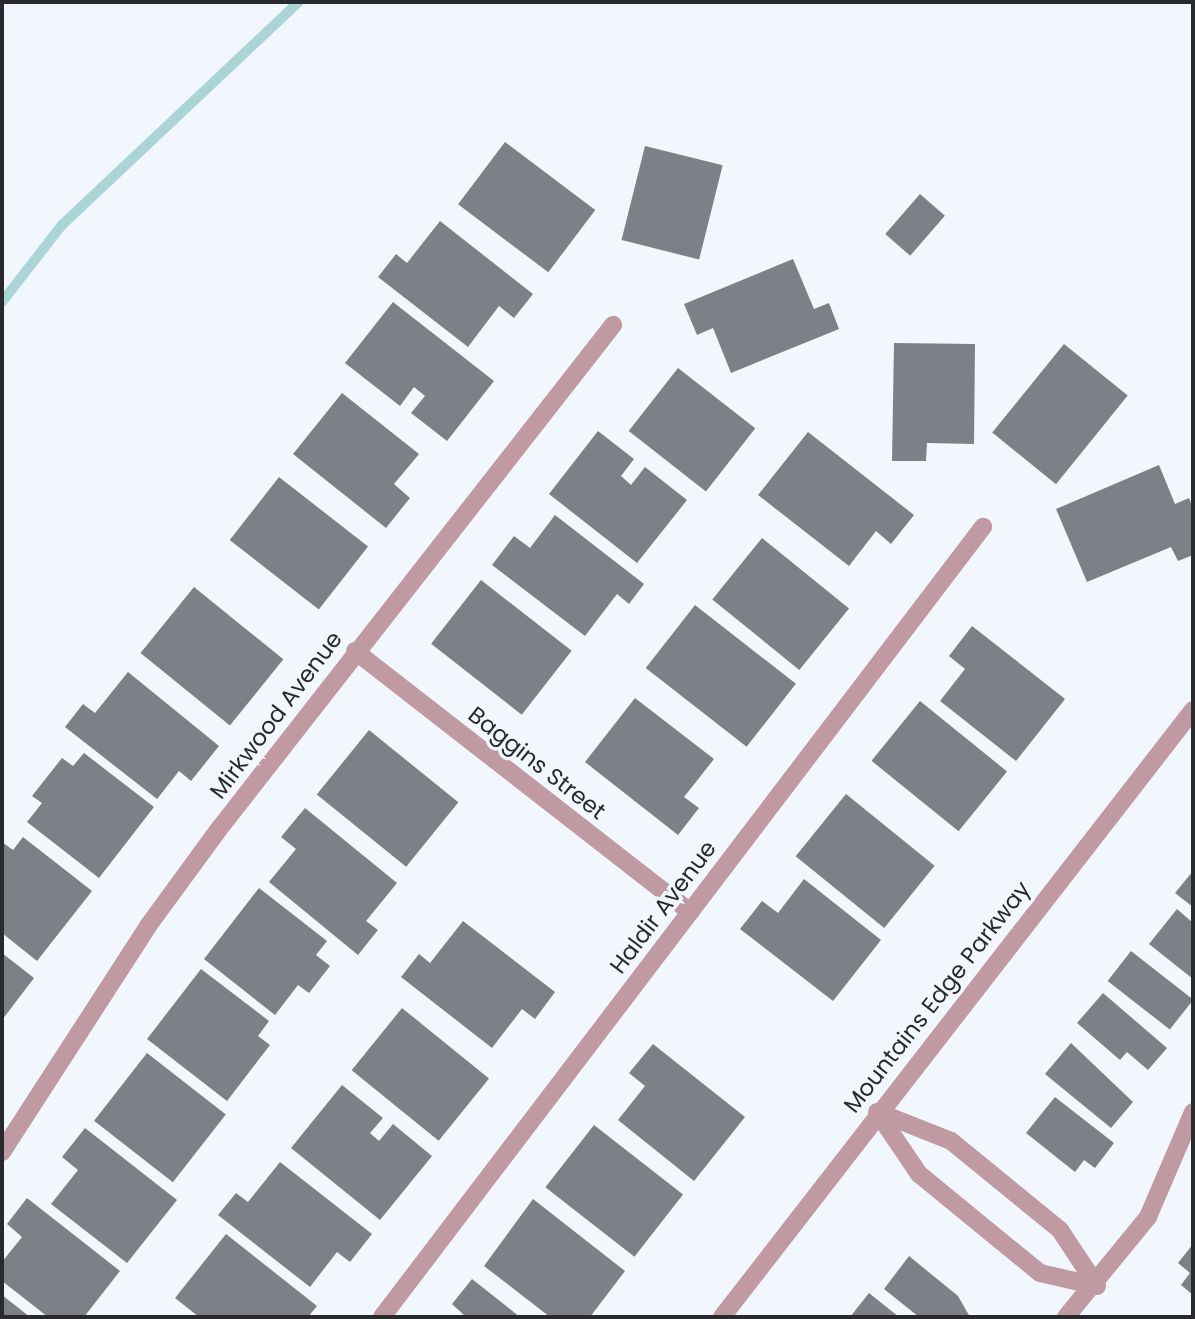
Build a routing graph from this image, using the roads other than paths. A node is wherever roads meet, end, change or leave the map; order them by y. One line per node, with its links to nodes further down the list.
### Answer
1 (613, 325): 3 (street, Mirkwood Avenue)
2 (983, 527): 5 (street, Haldir Avenue)
3 (355, 651): 5 (street, Baggins Street); 8 (street, Mirkwood Avenue)
4 (1193, 710): 6 (street, Mountains Edge Parkway)
5 (690, 912): 10 (street, Haldir Avenue)
6 (877, 1112): 9 (street); 9 (street); 11 (street, Mountains Edge Parkway)
7 (1193, 1112): 9 (street)
8 (2, 1152)
9 (1097, 1286): 12 (street)
10 (382, 1317)
11 (722, 1317)
12 (1066, 1317)

